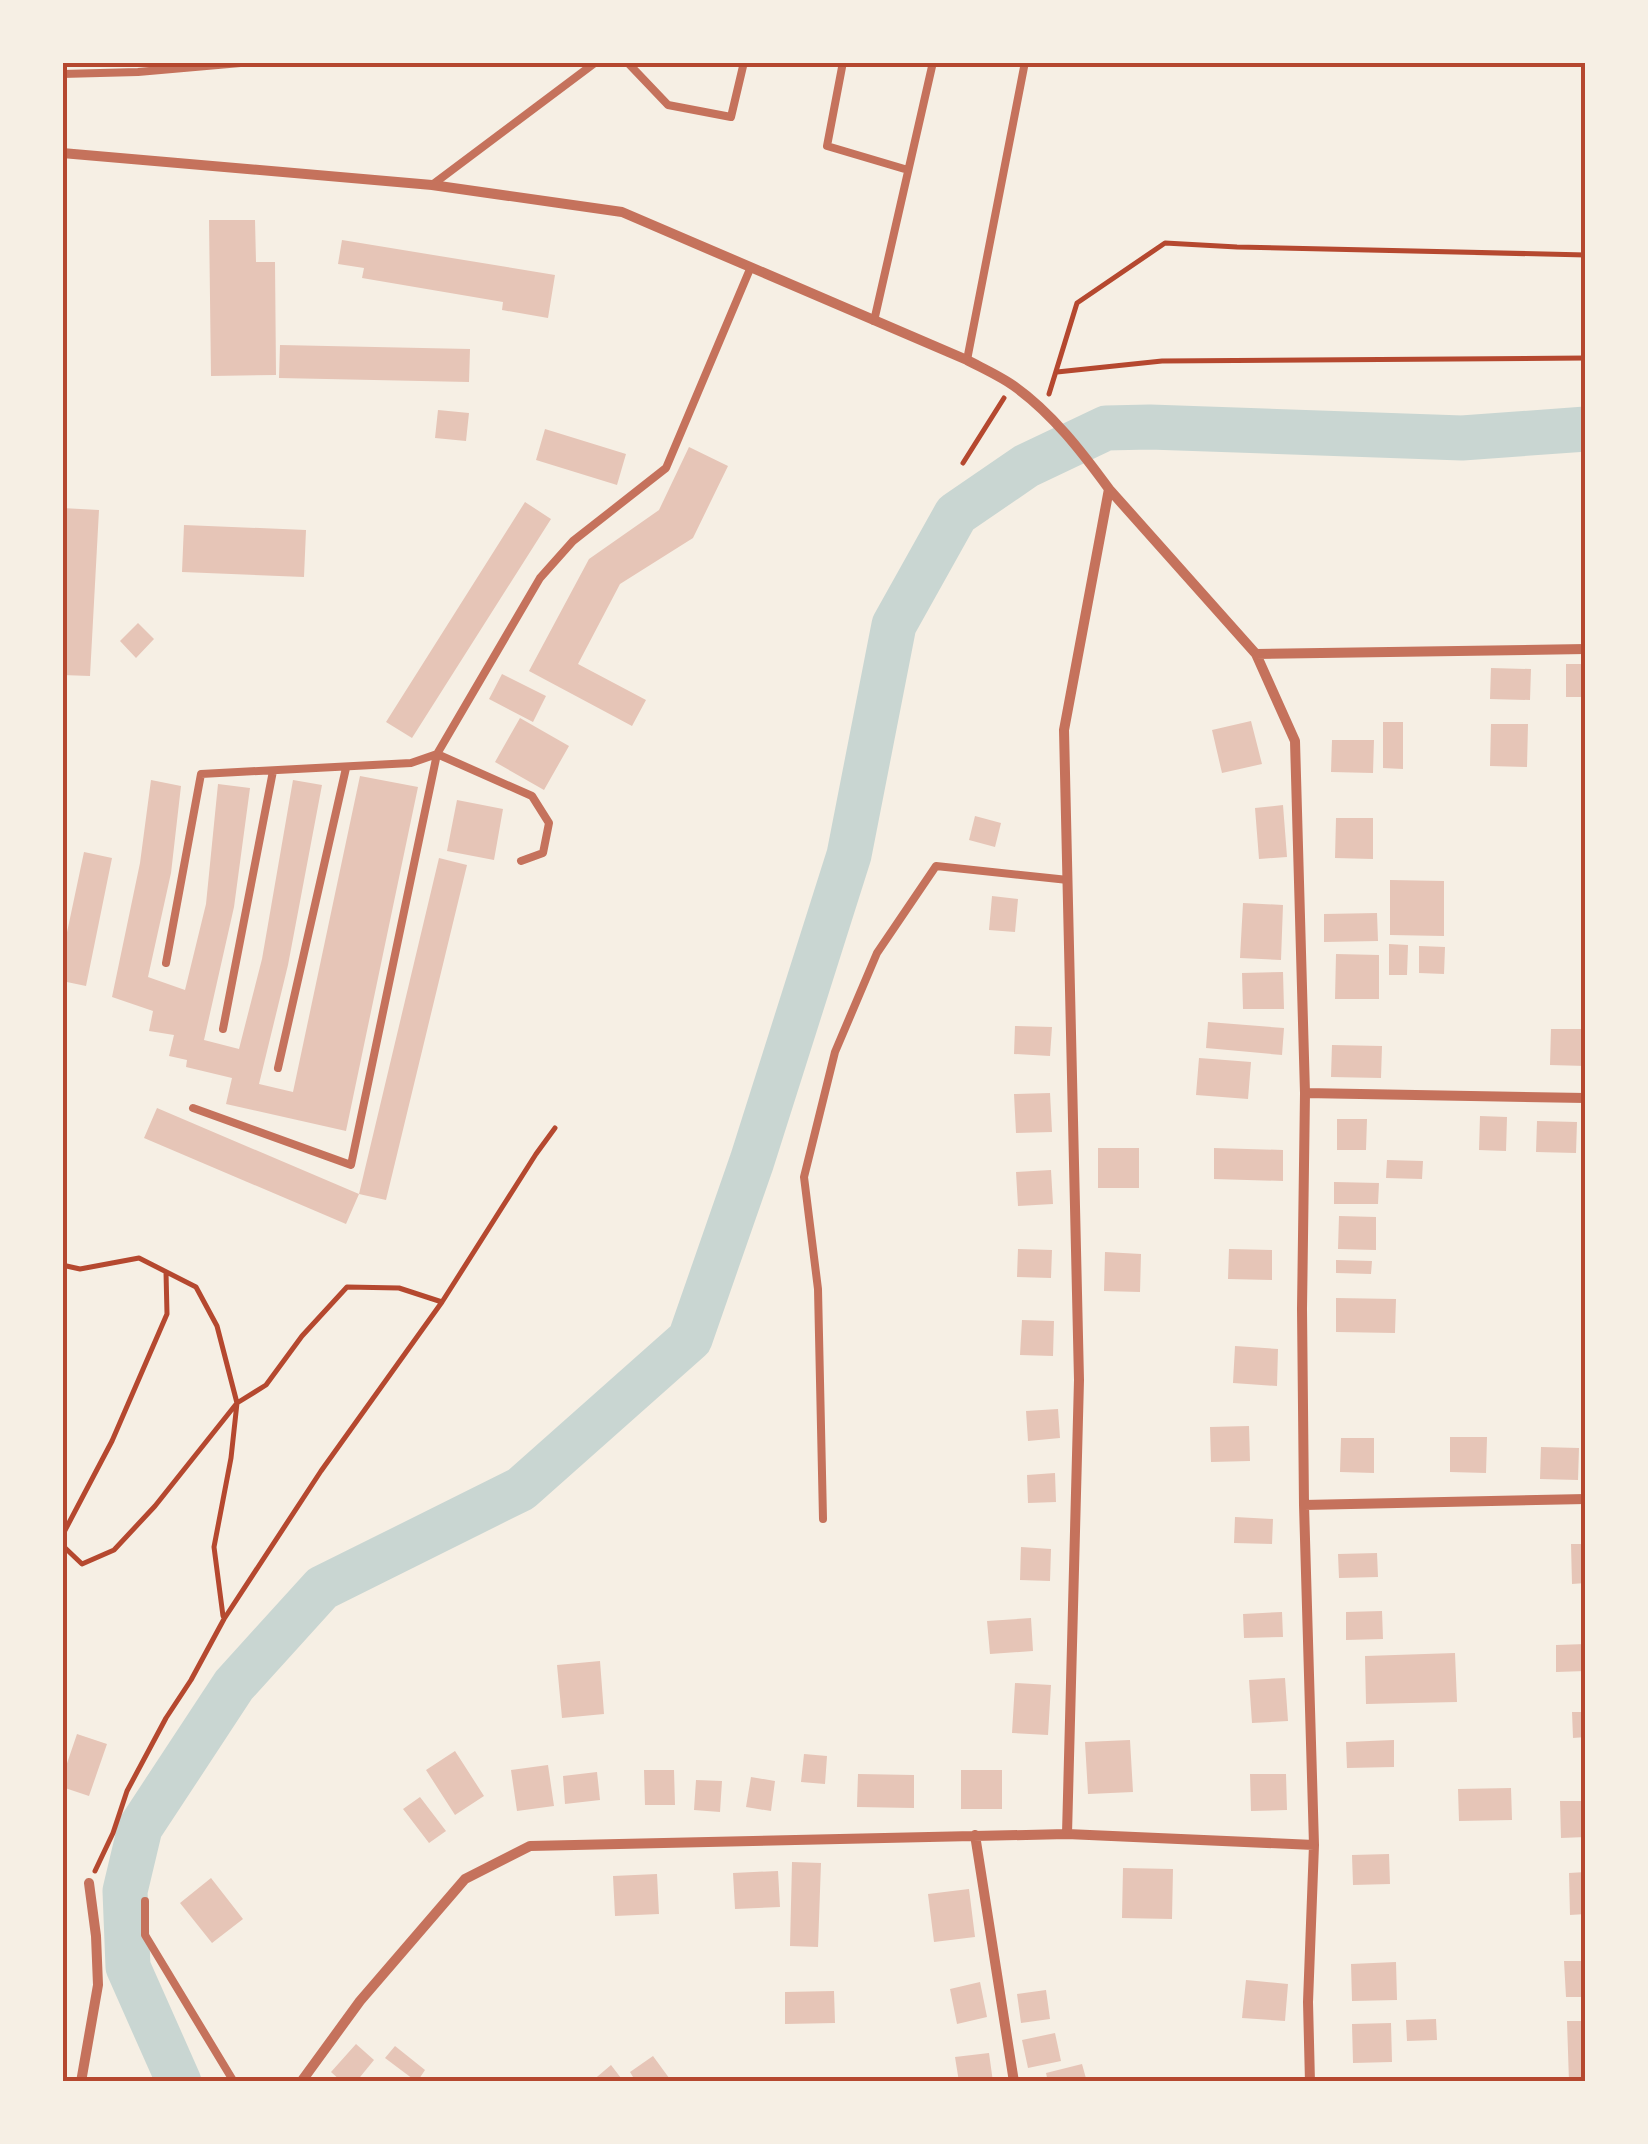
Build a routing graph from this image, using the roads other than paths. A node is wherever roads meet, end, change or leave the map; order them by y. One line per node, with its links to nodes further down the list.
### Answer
1 (252, 62): 8 (lane)
2 (596, 62): 11 (lane)
3 (627, 62): 4 (lane)
4 (744, 62)
5 (843, 62): 10 (lane)
6 (932, 62): 10 (lane)
7 (1025, 62): 14 (lane)
8 (62, 74)
9 (62, 153): 11 (street)
10 (908, 170): 13 (lane)
11 (432, 186): 12 (street)
12 (750, 269): 13 (street); 18 (lane)
13 (874, 320): 14 (street)
14 (966, 360): 15 (street)
15 (1109, 489): 17 (street); 22 (street)
16 (1586, 650): 17 (street)
17 (1256, 654): 26 (street)
18 (438, 754): 19 (lane); 21 (lane); 28 (lane)
19 (346, 768): 20 (lane); 25 (lane)
20 (273, 771): 23 (lane); 24 (lane)
21 (521, 860)
22 (1068, 880): 31 (lane); 33 (street)
23 (166, 964)
24 (222, 1029)
25 (278, 1068)
26 (1305, 1093): 27 (street); 30 (street)
27 (1586, 1098)
28 (193, 1108)
29 (1586, 1499): 30 (street)
30 (1304, 1505): 34 (street)
31 (822, 1519)
32 (974, 1834): 33 (street); 39 (street); 40 (street)
33 (1068, 1834): 34 (street)
34 (1314, 1844): 41 (street)
35 (89, 1883): 37 (street)
36 (145, 1901): 38 (lane)
37 (81, 2082)
38 (234, 2082)
39 (300, 2082)
40 (1014, 2082)
41 (1310, 2082)

